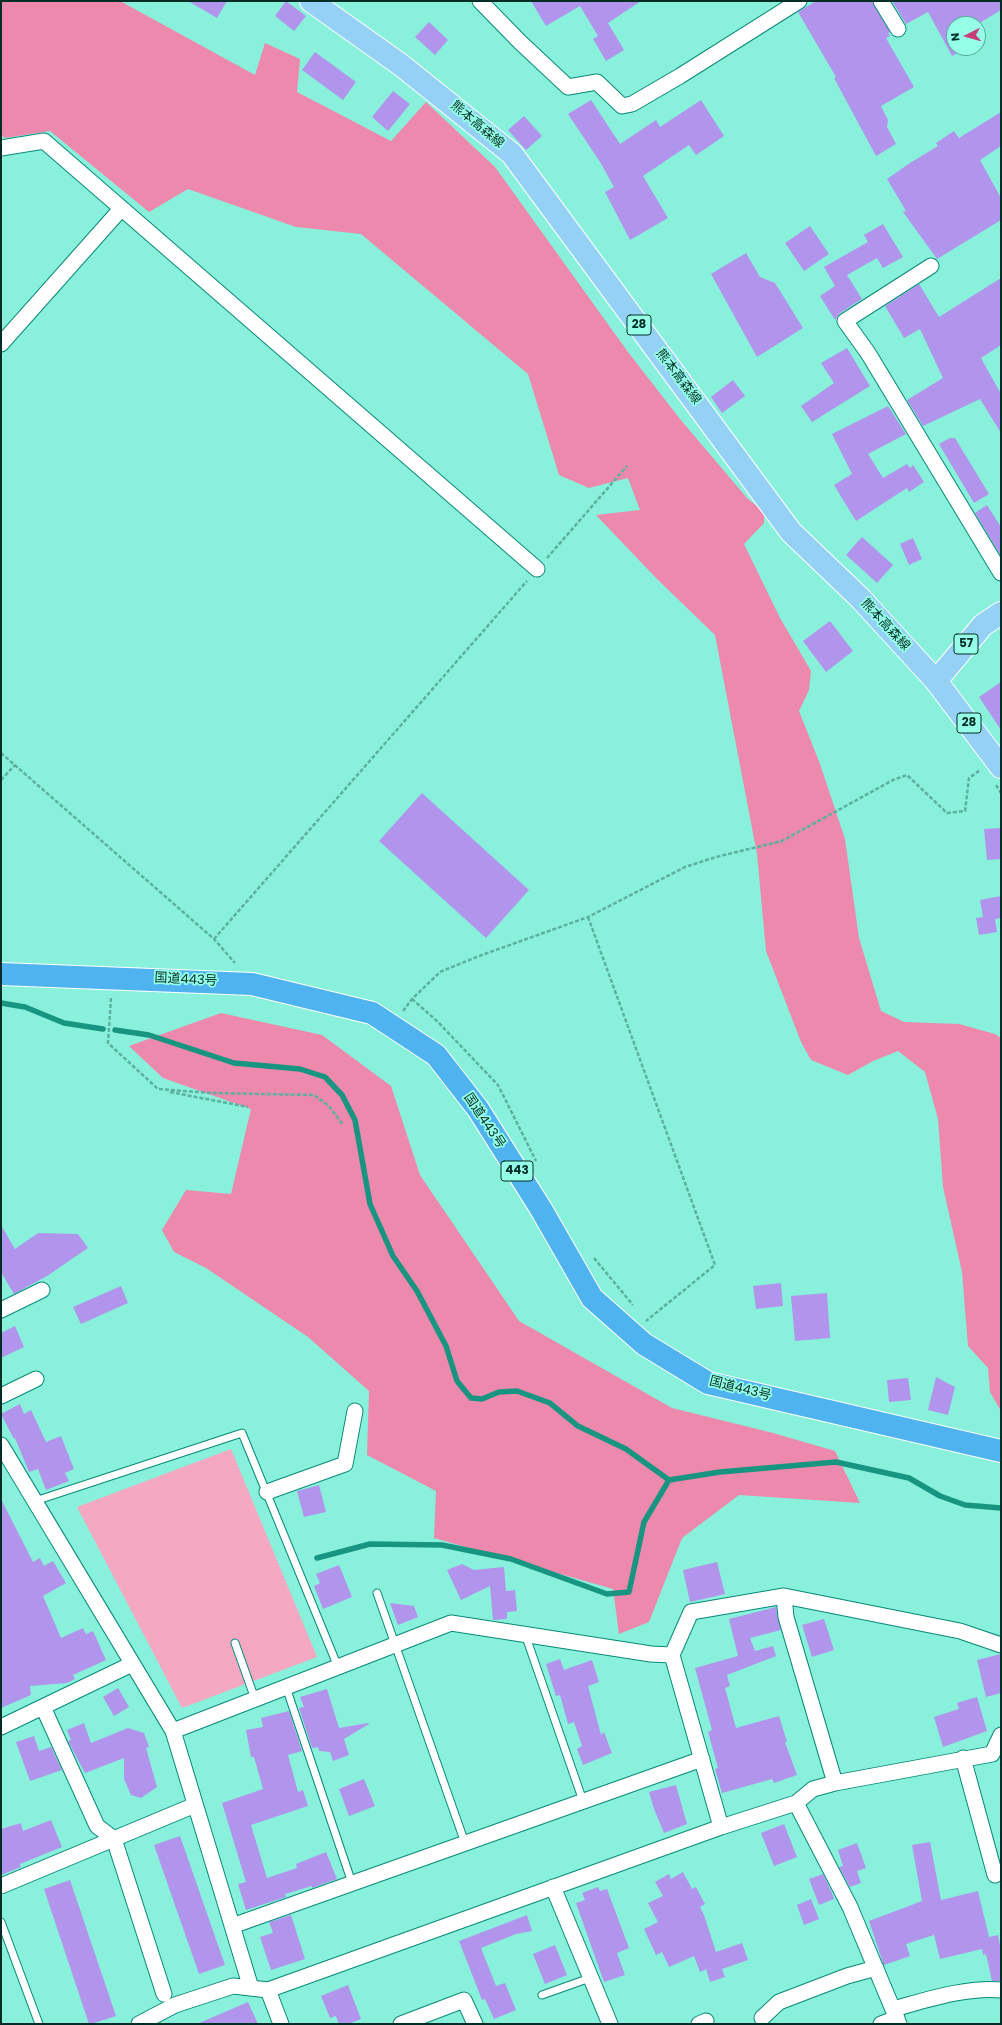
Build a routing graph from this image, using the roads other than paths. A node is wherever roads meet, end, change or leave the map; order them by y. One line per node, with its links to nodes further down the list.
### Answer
1 (311, 1): 13 (main road, 熊本高森線 / 28)
2 (480, 1): 3 (street)
3 (799, 1)
4 (881, 1): 5 (street)
5 (898, 29)
6 (1, 148): 7 (street)
7 (121, 209): 9 (street); 10 (street)
8 (931, 266): 11 (street)
9 (1, 344)
10 (537, 569)
11 (1001, 573)
12 (1001, 613): 13 (main road, 57)
13 (936, 681): 14 (main road, 熊本高森線 / 28)
14 (992, 772)
15 (1, 974): 22 (highway, 国道443号 / 443)
16 (42, 1290): 17 (street)
17 (1, 1310)
18 (36, 1379): 19 (street)
19 (1, 1396)
20 (355, 1411): 23 (street)
21 (1, 1445): 24 (street)
22 (1001, 1451)
23 (267, 1492): 24 (lane); 33 (lane)
24 (35, 1501): 32 (street)
25 (377, 1592): 29 (lane)
26 (784, 1596): 30 (street); 31 (street); 43 (street)
27 (525, 1634): 29 (street); 31 (street); 44 (lane)
28 (235, 1643): 35 (lane)
29 (396, 1644): 33 (street); 49 (lane)
30 (1001, 1645)
31 (672, 1654): 42 (street)
32 (132, 1664): 36 (street); 38 (street)
33 (338, 1667): 34 (street)
34 (286, 1687): 35 (street); 51 (lane)
35 (255, 1699): 38 (street)
36 (43, 1707): 37 (street); 48 (street)
37 (1, 1727)
38 (173, 1731): 46 (street)
39 (1001, 1735): 40 (street)
40 (997, 1753): 41 (street)
41 (963, 1758): 43 (street); 50 (street)
42 (702, 1760): 44 (street); 47 (street)
43 (834, 1783): 45 (street)
44 (583, 1801): 49 (street)
45 (796, 1803): 47 (street); 56 (street)
46 (195, 1805): 48 (street); 55 (street)
47 (721, 1827): 53 (street)
48 (114, 1839): 52 (street); 61 (street)
49 (465, 1843): 51 (street)
50 (995, 1874)
51 (352, 1883): 55 (street)
52 (1, 1886)
53 (553, 1887): 57 (street); 59 (street)
54 (1, 1922): 65 (lane)
55 (232, 1926): 58 (street)
56 (876, 1968): 63 (street); 64 (street)
57 (590, 1978): 62 (lane); 70 (street)
58 (251, 1988): 59 (street); 66 (street)
59 (268, 1990): 67 (street)
60 (1001, 1990): 63 (street)
61 (164, 1994)
62 (542, 1995)
63 (896, 2017): 71 (street)
64 (762, 2018)
65 (39, 2024)
66 (139, 2024)
67 (281, 2024)
68 (401, 2024): 69 (street)
69 (475, 2024)
70 (610, 2024)
71 (881, 2024)

